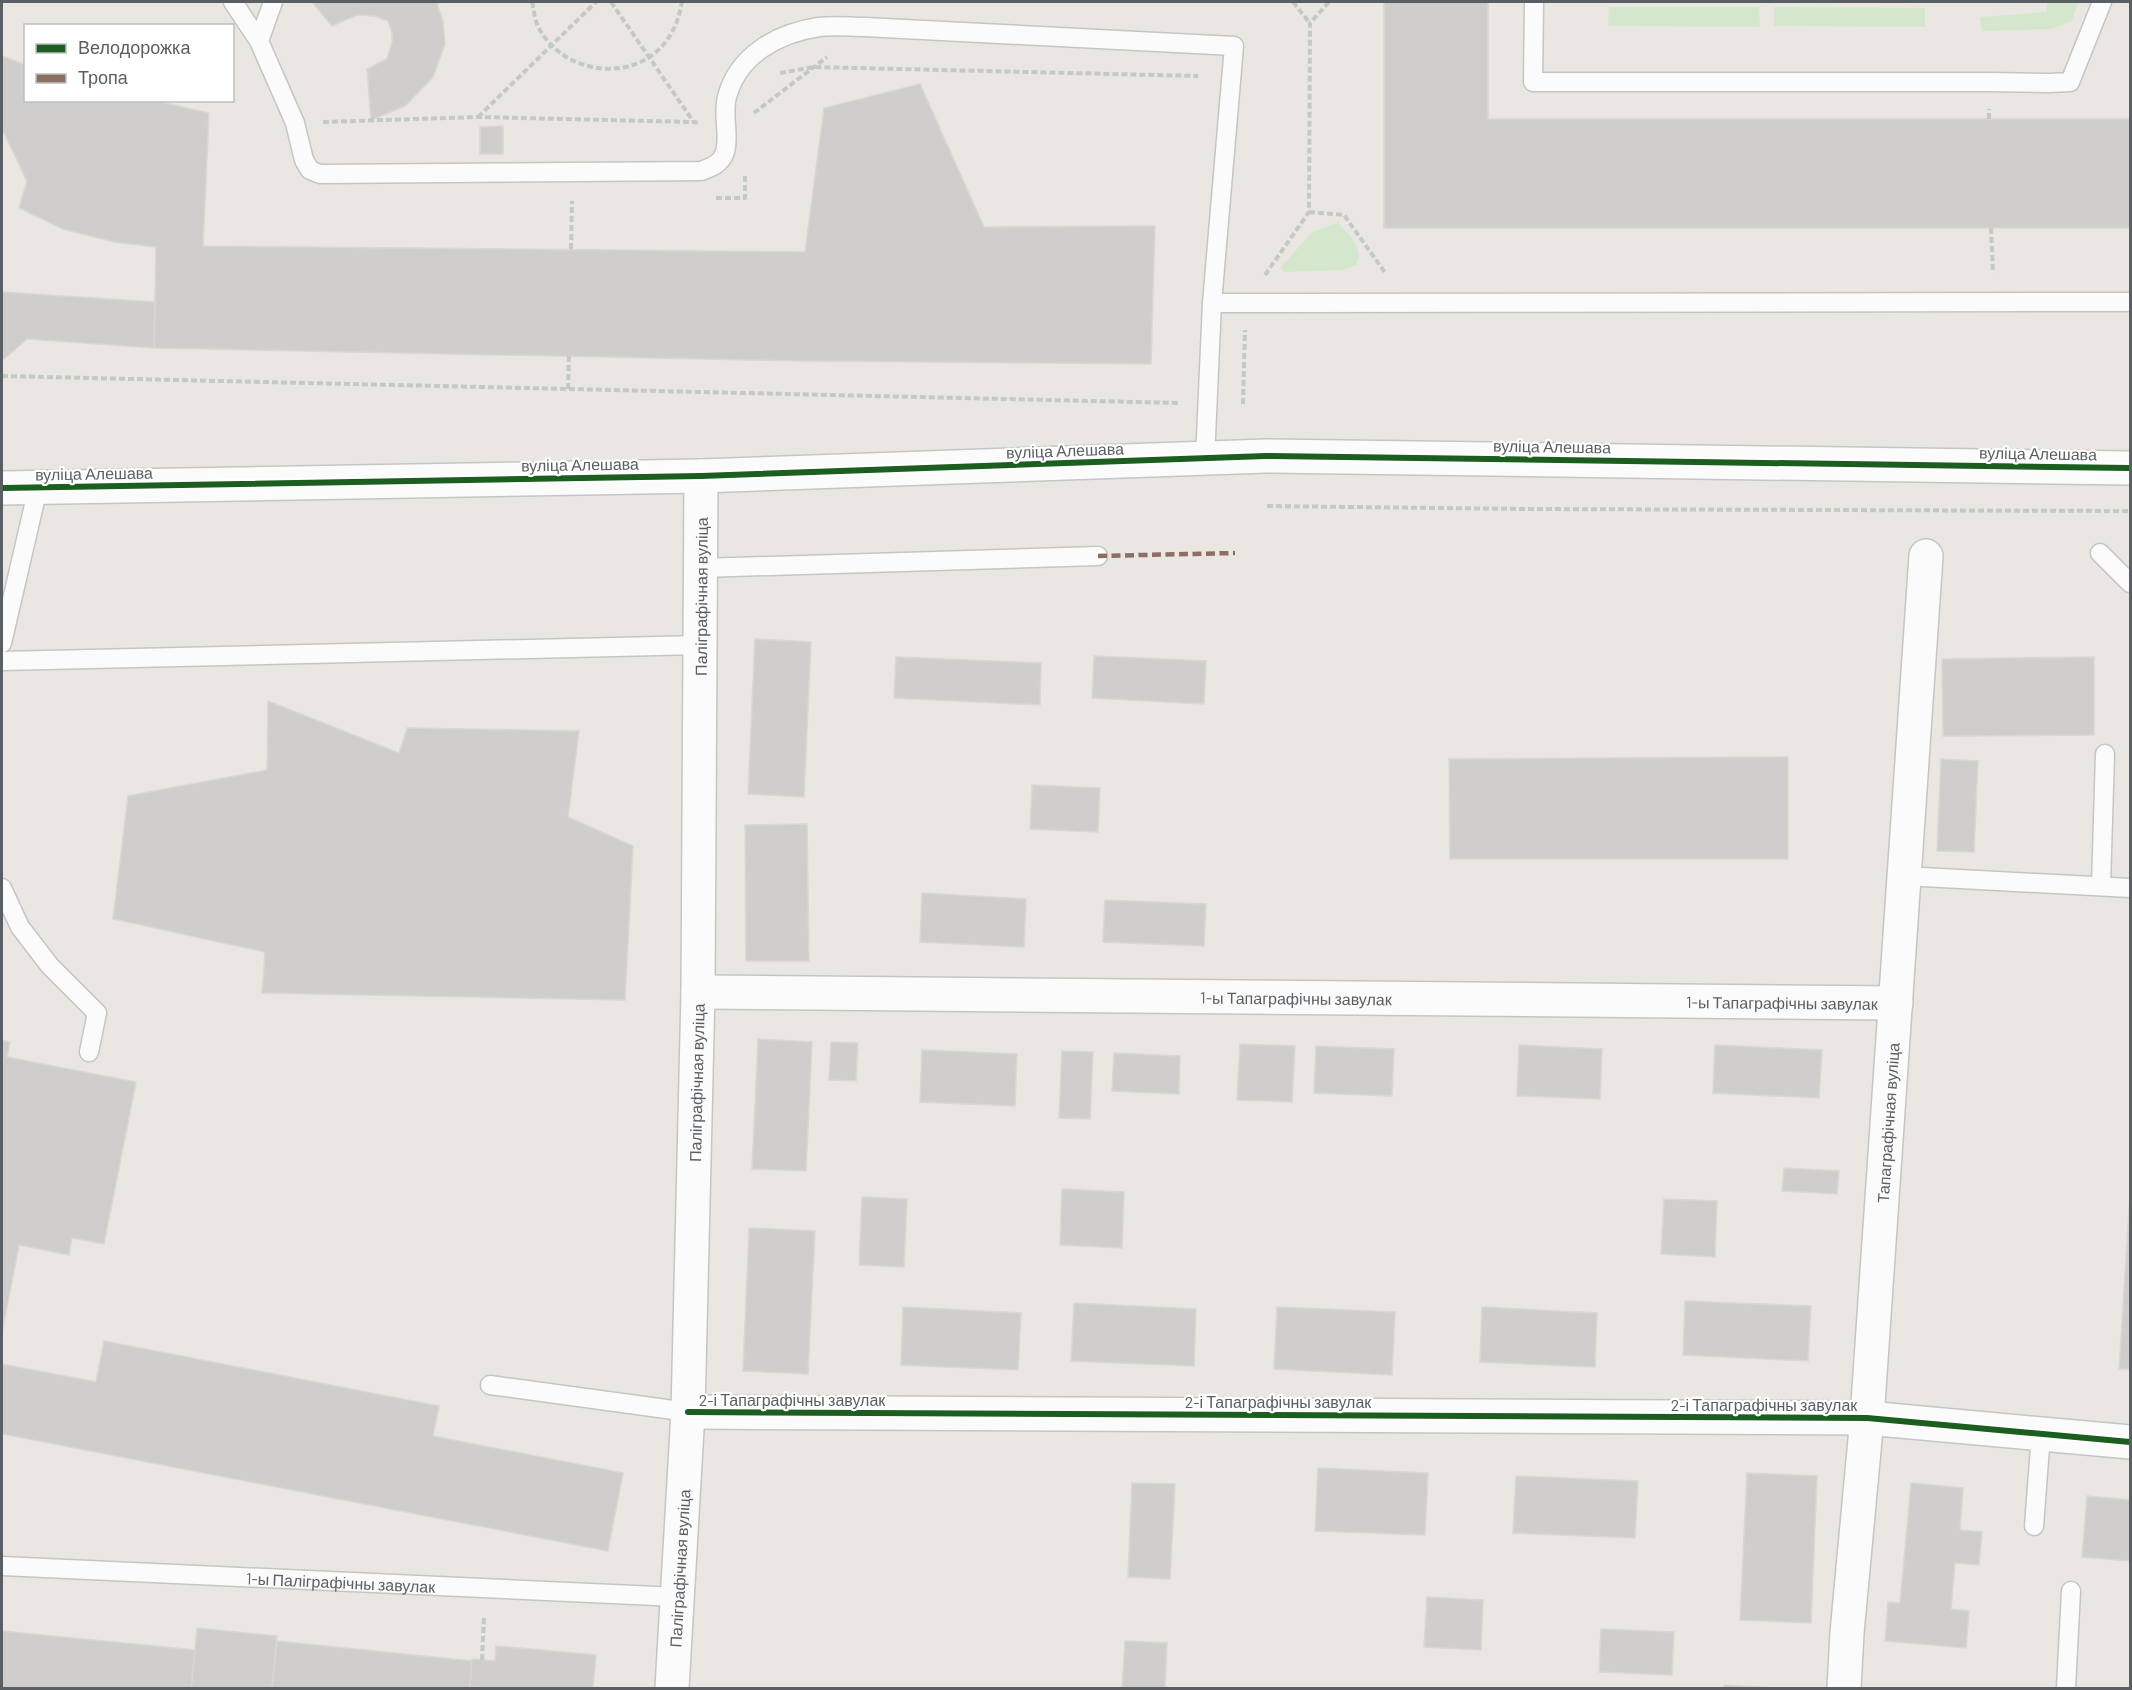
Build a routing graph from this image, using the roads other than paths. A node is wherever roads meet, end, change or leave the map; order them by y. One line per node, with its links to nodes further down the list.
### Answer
1 (233, 2): 5 (lane)
2 (273, 2): 5 (lane)
3 (1534, 2): 4 (lane)
4 (2102, 2)
5 (259, 41): 7 (lane)
6 (2130, 302): 7 (lane)
7 (1212, 303): 8 (lane)
8 (1205, 459): 9 (street, вуліца Алешава); 10 (street, вуліца Алешава)
9 (2130, 468)
10 (701, 476): 12 (street, вуліца Алешава); 16 (street, Паліграфічная вуліца)
11 (2, 488): 12 (street, вуліца Алешава)
12 (38, 488): 18 (lane)
13 (2100, 553): 17 (lane)
14 (1098, 556): 16 (lane)
15 (1926, 556): 22 (street, Тапаграфічная вуліца)
16 (701, 568): 19 (street, Паліграфічная вуліца)
17 (2130, 583)
18 (2, 643)
19 (700, 645): 20 (lane); 26 (street, Паліграфічная вуліца)
20 (2, 661)
21 (2105, 754): 23 (lane)
22 (1904, 876): 23 (lane); 27 (street, Тапаграфічная вуліца)
23 (2102, 886): 25 (lane)
24 (2, 888): 28 (lane)
25 (2130, 888)
26 (698, 992): 27 (street, 1-ы Тапаграфічны завулак); 30 (street, Паліграфічная вуліца)
27 (1896, 1003): 31 (street, Тапаграфічная вуліца)
28 (89, 1053)
29 (490, 1385): 30 (lane)
30 (688, 1412): 31 (street, 2-і Тапаграфічны завулак); 37 (street, Паліграфічная вуліца)
31 (1867, 1418): 32 (street, 2-і Тапаграфічны завулак); 39 (street, Тапаграфічная вуліца)
32 (2042, 1434): 33 (street, 2-і Тапаграфічны завулак); 34 (lane)
33 (2130, 1442)
34 (2034, 1526)
35 (2, 1566): 37 (lane, 1-ы Паліграфічны завулак)
36 (2071, 1591): 40 (lane)
37 (678, 1597): 38 (street, Паліграфічная вуліца)
38 (672, 1689)
39 (1844, 1689)
40 (2066, 1689)

